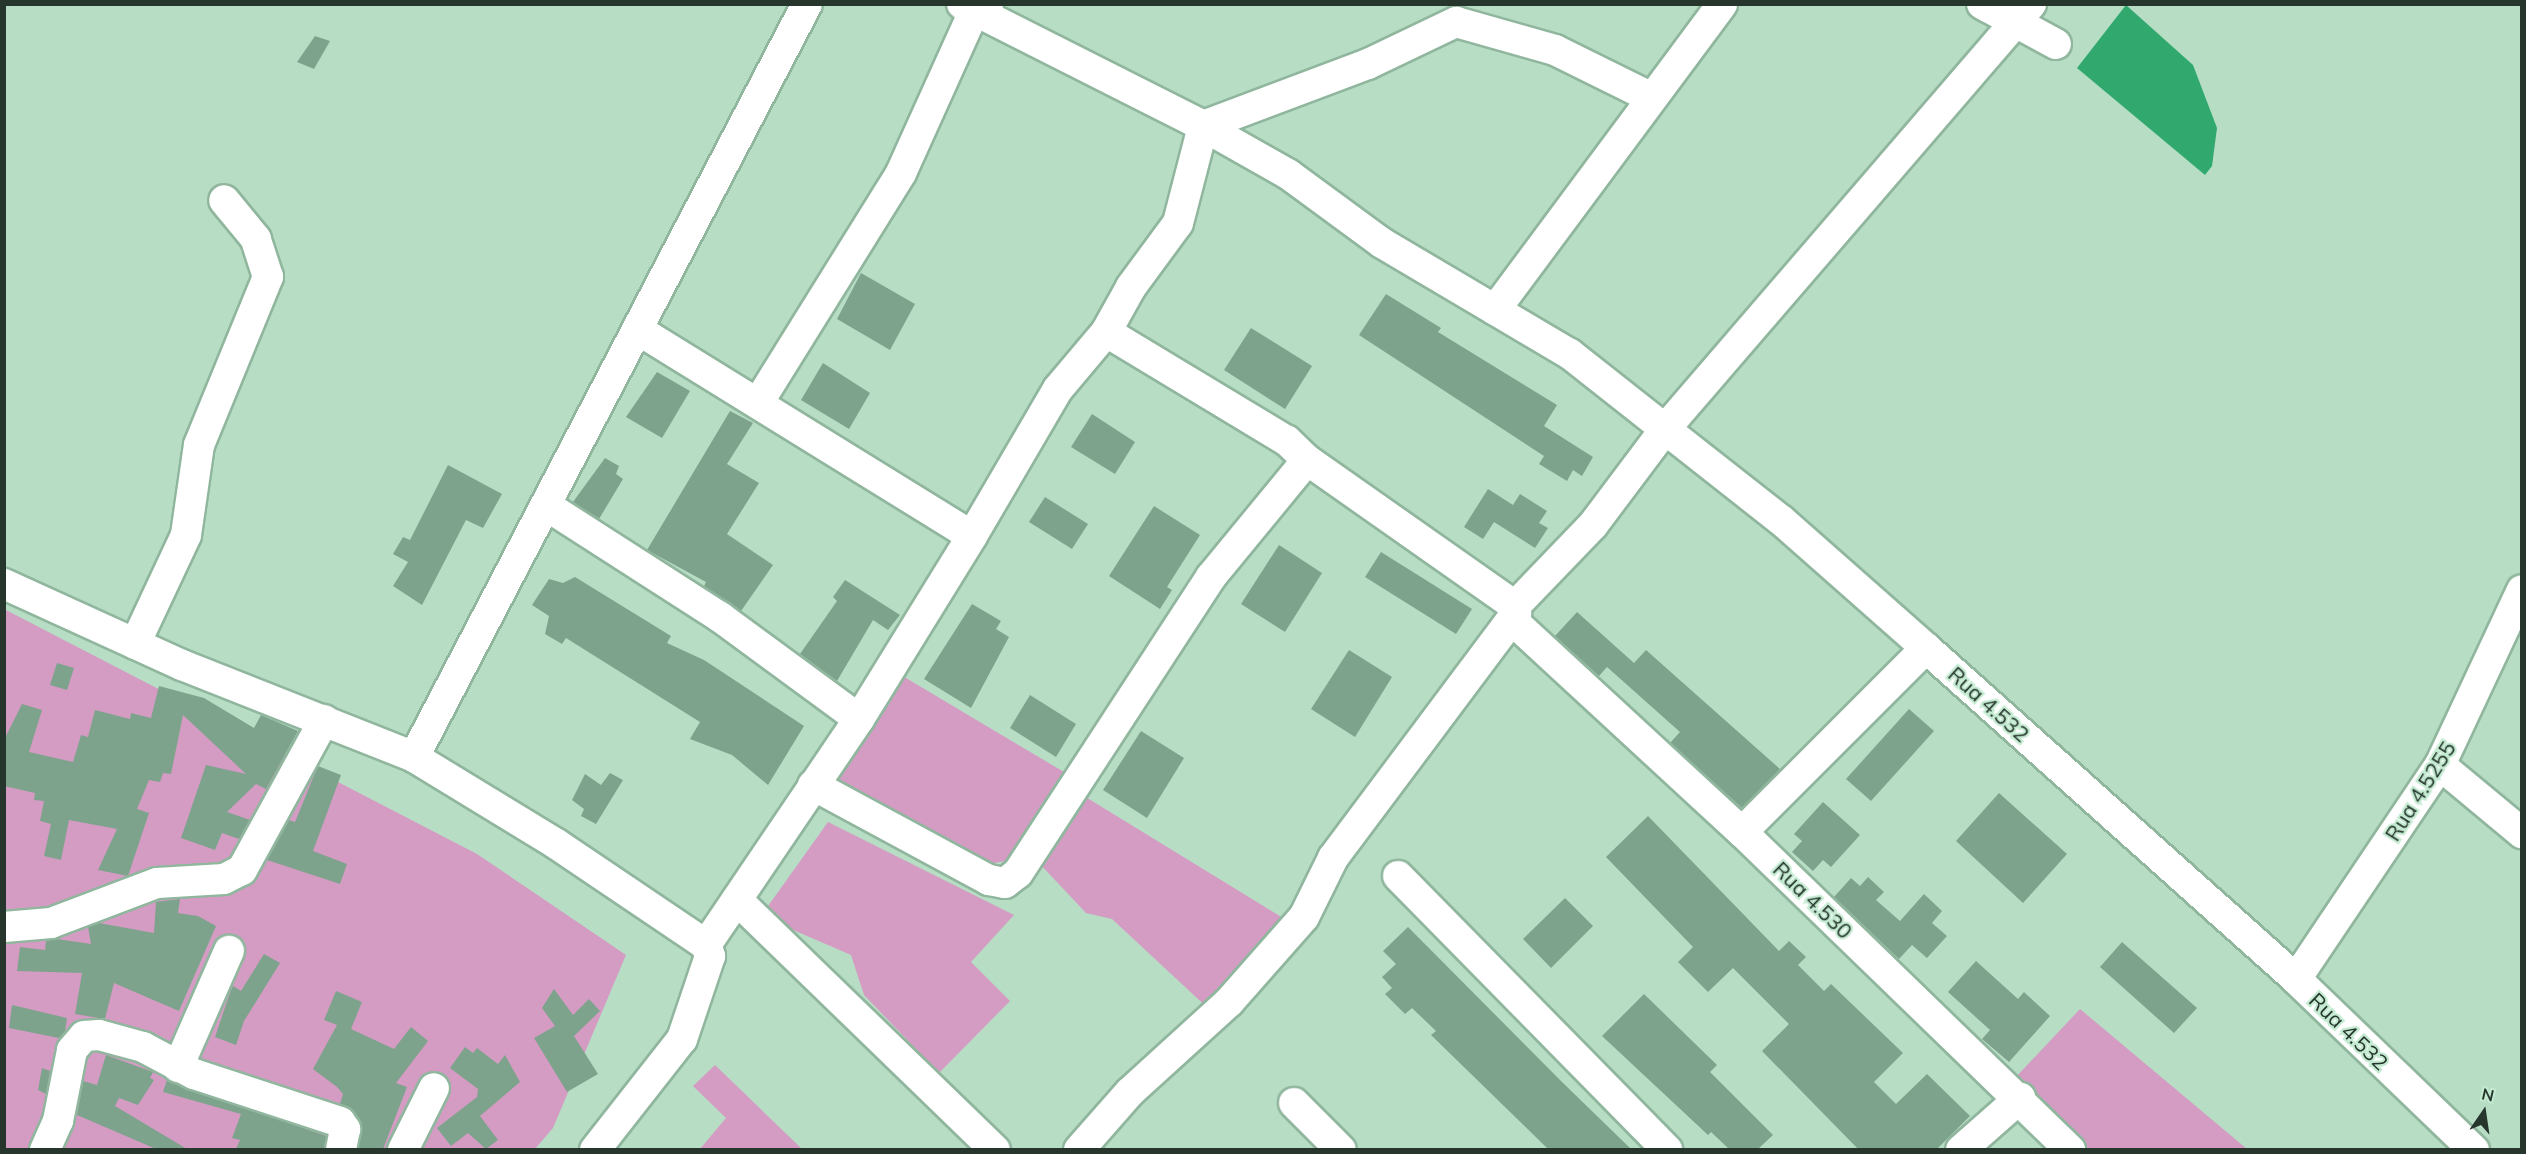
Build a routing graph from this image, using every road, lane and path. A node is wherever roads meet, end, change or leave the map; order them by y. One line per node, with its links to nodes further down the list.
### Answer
1 (807, 4): 11 (street)
2 (1722, 4): 7 (street)
3 (1982, 4): 5 (street)
4 (975, 6): 8 (street, Rua 4.532); 13 (street)
5 (2024, 12): 6 (street); 14 (street)
6 (2056, 44)
7 (1650, 97): 8 (street); 10 (street)
8 (1203, 126): 10 (street, Rua 4.532); 12 (street)
9 (224, 200): 21 (street)
10 (1495, 310): 14 (street, Rua 4.532)
11 (640, 331): 13 (street); 16 (street)
12 (1106, 332): 15 (street, Rua 4.530); 17 (street)
13 (758, 402): 17 (street)
14 (1665, 429): 20 (street); 22 (street, Rua 4.532)
15 (1307, 460): 20 (street, Rua 4.530); 27 (street)
16 (547, 506): 24 (street); 25 (street)
17 (972, 536): 24 (street)
18 (4, 584): 21 (street)
19 (2522, 590): 26 (street, Rua 4.5255)
20 (1514, 614): 28 (street, Rua 4.530); 45 (street)
21 (135, 644): 23 (street)
22 (1926, 648): 28 (street); 35 (street, Rua 4.532)
23 (324, 720): 25 (street); 32 (street)
24 (859, 720): 27 (street)
25 (414, 757): 33 (street)
26 (2440, 765): 29 (street); 35 (street, Rua 4.5255)
27 (813, 785): 31 (street)
28 (1742, 832): 38 (street, Rua 4.530)
29 (2522, 833)
30 (1398, 876): 47 (street)
31 (737, 900): 33 (street); 44 (street)
32 (4, 927)
33 (706, 945): 40 (street)
34 (229, 951): 36 (street)
35 (2296, 979): 50 (street, Rua 4.532)
36 (178, 1067): 41 (street); 42 (street)
37 (434, 1088): 43 (street)
38 (2020, 1098): 48 (street); 49 (street, Rua 4.530)
39 (1294, 1103): 46 (street)
40 (610, 1145)
41 (45, 1149)
42 (341, 1149)
43 (403, 1149)
44 (995, 1149)
45 (1079, 1149)
46 (1341, 1149)
47 (1666, 1149)
48 (1962, 1149)
49 (2070, 1149)
50 (2474, 1149)

